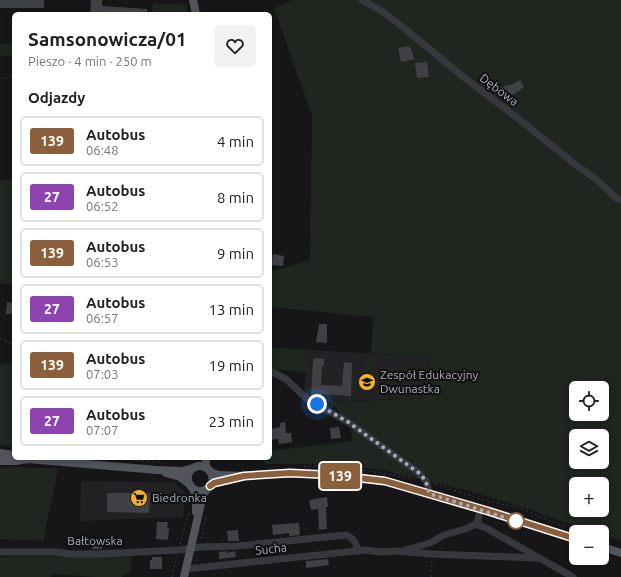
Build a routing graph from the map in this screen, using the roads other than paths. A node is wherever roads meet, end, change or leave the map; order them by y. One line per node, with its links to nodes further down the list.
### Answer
1 (193, 0): 3 (main road)
2 (362, 0): 4 (street, Dębowa)
3 (196, 12)
4 (621, 200)
5 (272, 372): 19 (street)
6 (0, 453): 7 (main road)
7 (12, 455)
8 (21, 460): 12 (main road)
9 (38, 460): 14 (main road)
10 (198, 460): 13 (main road)
11 (206, 460): 15 (main road)
12 (0, 461)
13 (194, 467): 14 (main road); 15 (main road); 17 (main road)
14 (157, 470): 17 (main road)
15 (209, 470): 16 (main road); 18 (main road)
16 (244, 476): 18 (main road); 19 (main road)
17 (191, 486): 18 (main road); 21 (main road)
18 (209, 487): 21 (main road)
19 (430, 494): 20 (main road)
20 (480, 509): 22 (street); 23 (main road)
21 (196, 524): 24 (main road)
22 (476, 524): 27 (street); 30 (street)
23 (569, 537)
24 (190, 549): 26 (street, Bałtowska); 28 (street, Bałtowska); 31 (main road)
25 (609, 549): 29 (main road)
26 (359, 551): 27 (street, Sucha); 31 (street, Sucha)
27 (396, 551): 30 (street)
28 (0, 552)
29 (621, 553)
30 (538, 558): 32 (street)
31 (185, 573)
32 (573, 577)

